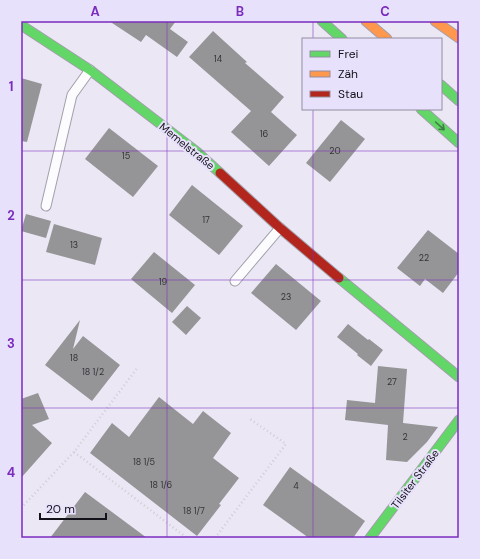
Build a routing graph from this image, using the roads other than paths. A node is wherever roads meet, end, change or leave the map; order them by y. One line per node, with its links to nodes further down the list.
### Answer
1 (322, 21): 5 (main road)
2 (366, 21): 6 (main road)
3 (436, 21): 7 (main road)
4 (21, 26): 8 (main road, Memelstraße)
5 (341, 38)
6 (386, 38)
7 (459, 38)
8 (90, 70): 13 (lane); 14 (main road, Memelstraße)
9 (442, 87): 10 (main road)
10 (459, 101)
11 (422, 110): 12 (main road, one-way to 12)
12 (459, 143)
13 (46, 206)
14 (280, 228): 15 (lane); 16 (main road, Memelstraße)
15 (235, 281)
16 (459, 377)
17 (459, 420): 18 (main road, Tilsiter Straße)
18 (370, 538)

